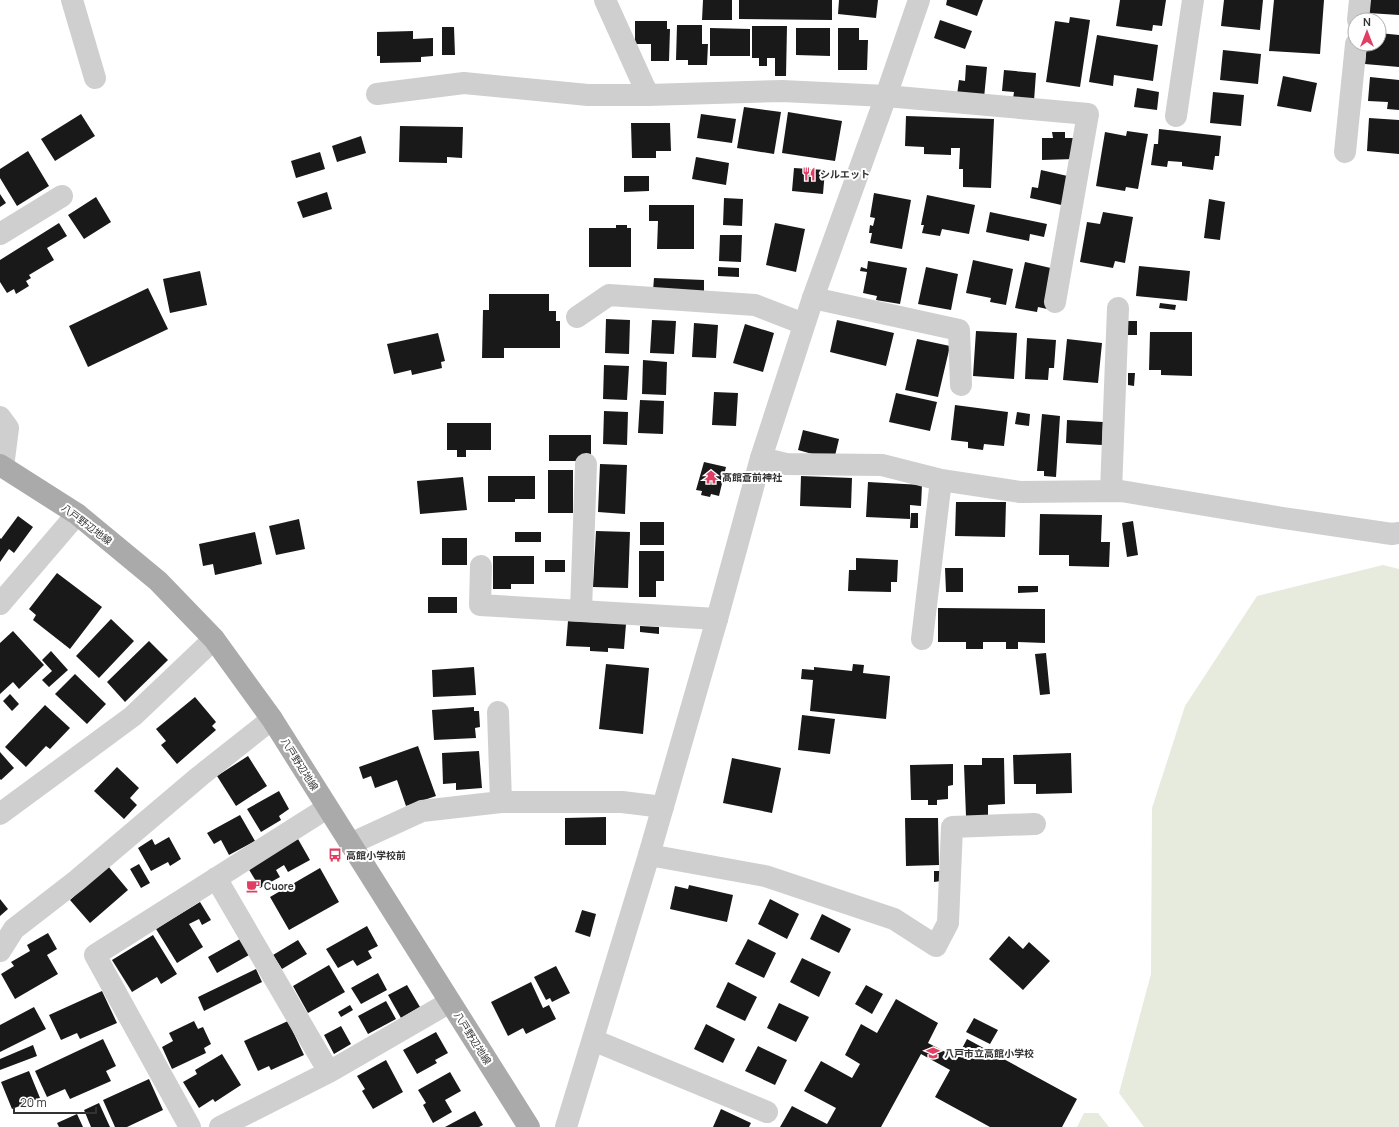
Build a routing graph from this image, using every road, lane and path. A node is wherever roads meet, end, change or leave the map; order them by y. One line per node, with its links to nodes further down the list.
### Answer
1 (72, 0): 8 (street)
2 (604, 0): 10 (street)
3 (919, 0): 11 (street)
4 (1193, 0): 12 (street)
5 (1360, 0): 6 (street)
6 (1359, 12)
7 (1355, 52): 13 (street)
8 (95, 78)
9 (377, 94): 10 (street)
10 (648, 95): 11 (street)
11 (886, 96): 16 (street); 17 (street)
12 (1176, 116)
13 (1345, 152)
14 (62, 196): 15 (street)
15 (0, 234)
16 (813, 298): 20 (street); 21 (street)
17 (1055, 302)
18 (1118, 308): 27 (street)
19 (577, 317): 20 (street)
20 (804, 324): 23 (street)
21 (961, 385)
22 (0, 417): 25 (street)
23 (761, 458): 26 (street); 33 (street)
24 (586, 464): 32 (street)
25 (2, 466): 28 (main road, 八戸野辺地線)
26 (941, 480): 27 (street); 35 (street)
27 (1111, 491): 29 (street)
28 (77, 514): 31 (street); 34 (main road, 八戸野辺地線)
29 (1399, 533)
30 (481, 566): 32 (street)
31 (0, 604)
32 (581, 611): 33 (street)
33 (717, 619): 39 (street)
34 (214, 639): 37 (main road, 八戸野辺地線); 41 (street)
35 (922, 639)
36 (498, 712): 38 (street)
37 (272, 719): 40 (main road, 八戸野辺地線); 46 (street)
38 (501, 802): 39 (street); 43 (street)
39 (663, 807): 44 (street)
40 (327, 808): 43 (main road, 八戸野辺地線); 45 (street)
41 (0, 814)
42 (1035, 824): 44 (street)
43 (350, 844): 47 (main road, 八戸野辺地線)
44 (649, 855): 48 (street)
45 (216, 878): 49 (street); 51 (street)
46 (0, 951)
47 (450, 1002): 49 (street); 53 (main road, 八戸野辺地線)
48 (593, 1040): 50 (street); 54 (street)
49 (329, 1072): 52 (street)
50 (767, 1112)
51 (190, 1127)
52 (220, 1127)
53 (529, 1127)
54 (566, 1127)

